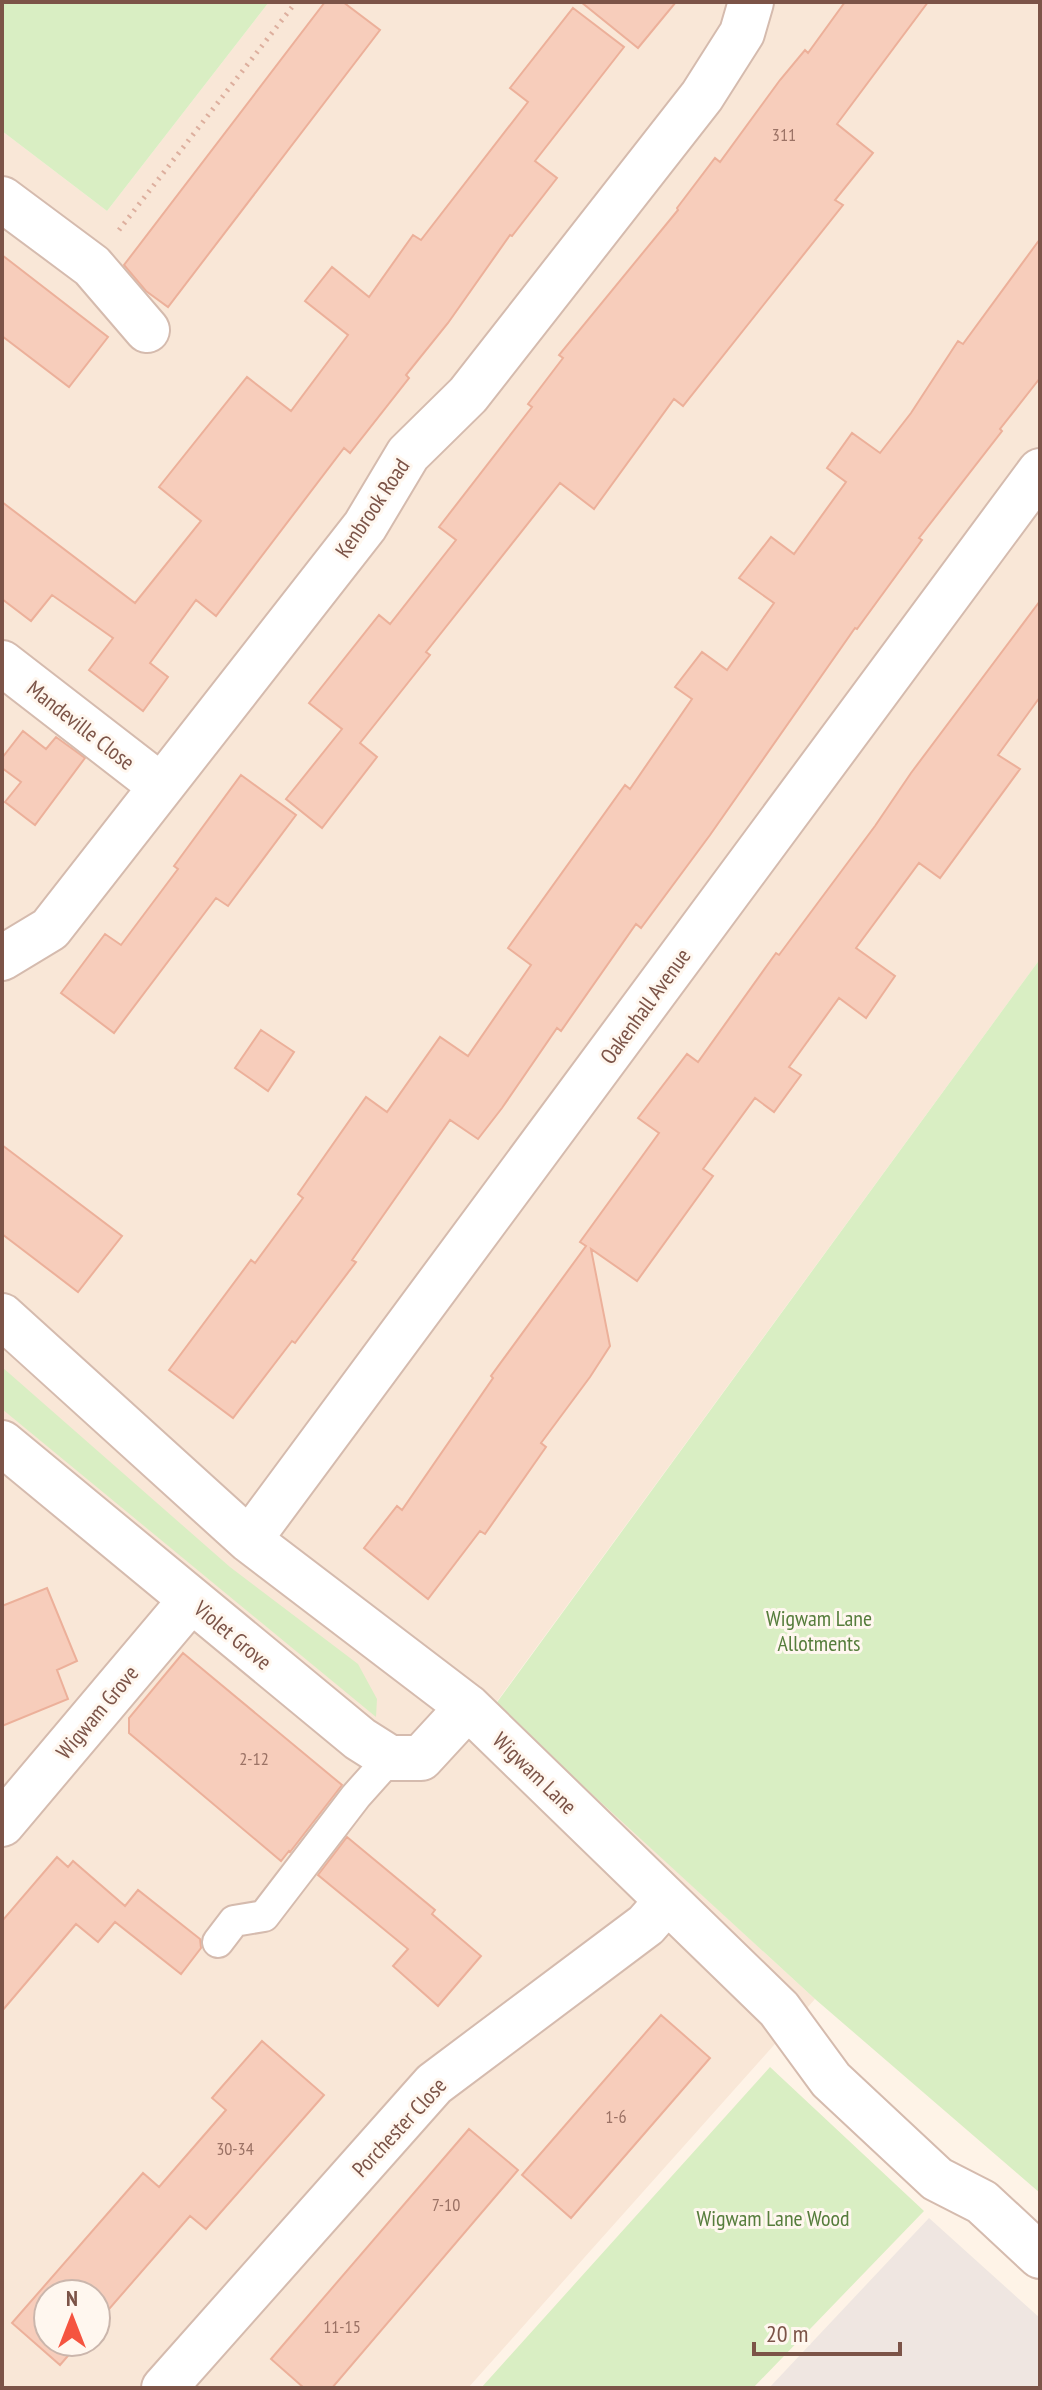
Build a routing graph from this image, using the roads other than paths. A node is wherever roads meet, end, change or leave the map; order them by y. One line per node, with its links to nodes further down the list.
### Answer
1 (751, 2): 6 (street, Kenbrook Road)
2 (2, 199): 3 (street)
3 (147, 330)
4 (1040, 471): 10 (street, Oakenhall Avenue)
5 (2, 663): 6 (street, Mandeville Close)
6 (161, 786): 7 (street, Kenbrook Road)
7 (2, 958)
8 (2, 1316): 10 (street, Wigwam Lane)
9 (2, 1443): 11 (street, Violet Grove)
10 (249, 1540): 12 (street, Wigwam Lane)
11 (191, 1600): 13 (street, Violet Grove); 14 (street, Wigwam Grove)
12 (468, 1707): 13 (street); 15 (street, Wigwam Lane)
13 (390, 1758): 16 (lane)
14 (2, 1824)
15 (667, 1901): 17 (street, Wigwam Lane); 18 (street, Porchester Close)
16 (218, 1942)
17 (1040, 2256)
18 (164, 2388)

